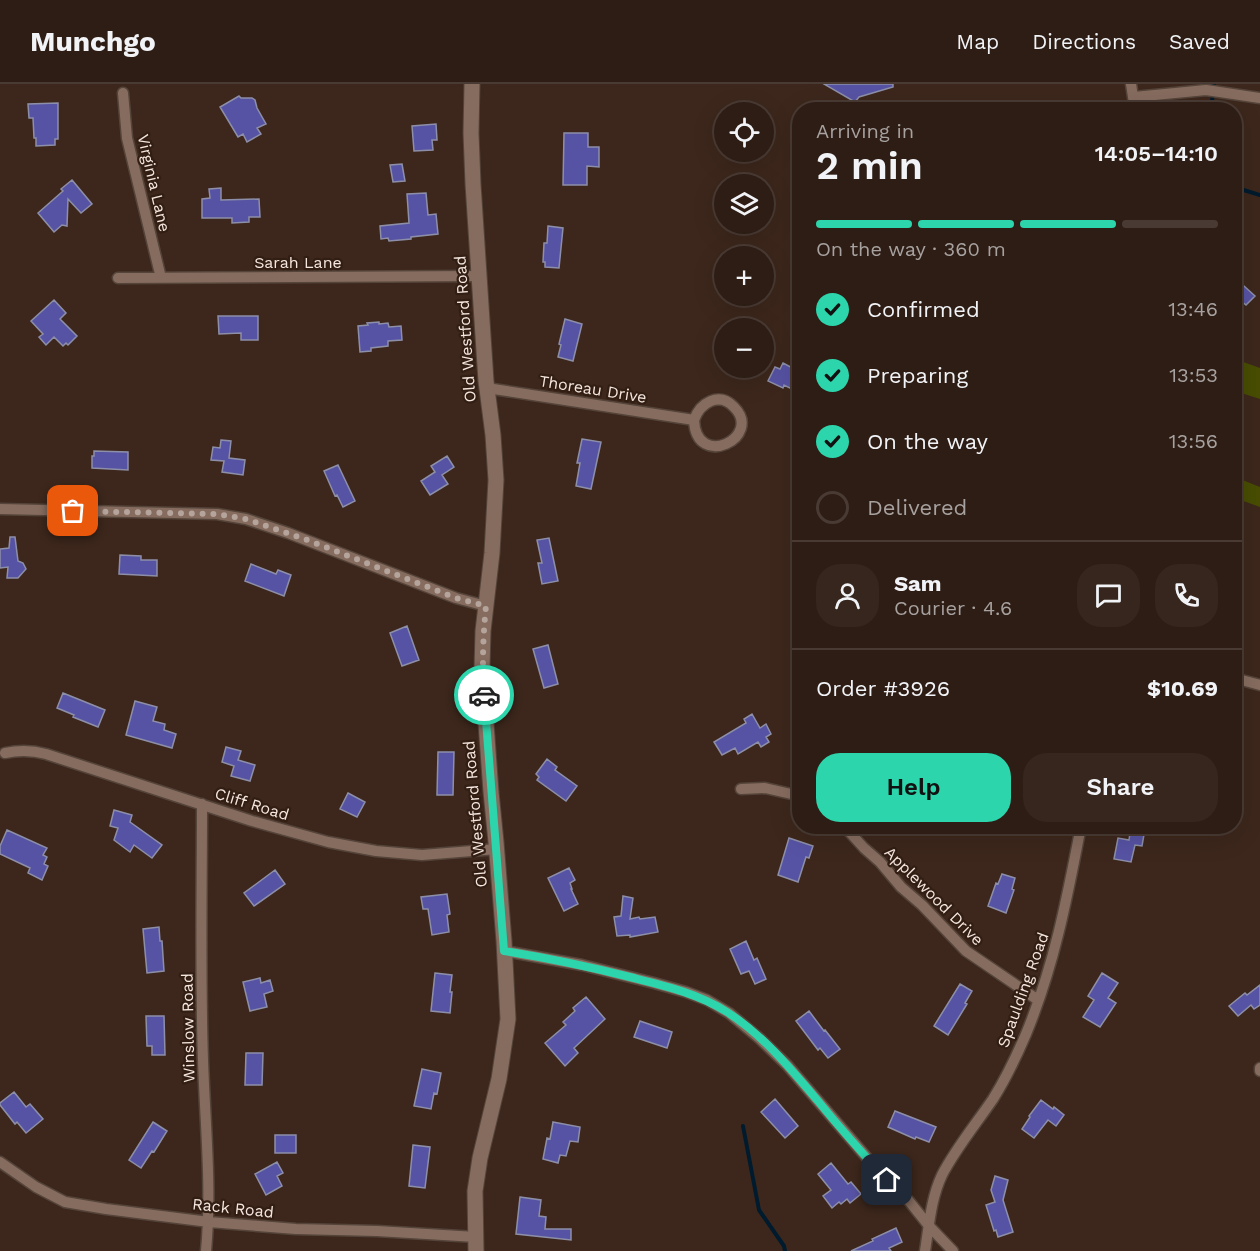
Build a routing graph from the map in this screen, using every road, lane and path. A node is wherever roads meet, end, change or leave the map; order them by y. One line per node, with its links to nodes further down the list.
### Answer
1 (472, 84): 7 (main road, Old Westford Road)
2 (1131, 84): 4 (street)
3 (123, 93): 9 (street, Virginia Lane)
4 (1134, 97): 5 (street); 6 (street)
5 (1260, 98)
6 (1134, 102)
7 (479, 276): 9 (street, Sarah Lane); 10 (main road, Old Westford Road)
8 (118, 278): 9 (street, Sarah Lane)
9 (160, 278)
10 (487, 388): 11 (street, Thoreau Drive); 13 (main road, Old Westford Road)
11 (694, 420): 11 (street)
12 (0, 509): 13 (street)
13 (486, 606): 22 (main road, Old Westford Road)
14 (1242, 680): 15 (street)
15 (1260, 685)
16 (5, 753): 19 (street, Cliff Road)
17 (741, 789): 18 (street)
18 (792, 794)
19 (202, 804): 22 (street, Cliff Road); 26 (street, Winslow Road)
20 (851, 834): 24 (street, Applewood Drive)
21 (1079, 834): 24 (street, Spaulding Road)
22 (497, 849): 23 (main road, Old Westford Road)
23 (504, 951): 27 (street); 28 (main road, Old Westford Road)
24 (1038, 1000): 27 (street, Spaulding Road)
25 (0, 1162): 26 (street, Rack Road)
26 (209, 1222): 28 (street, Rack Road); 29 (street, Winslow Road)
27 (929, 1226): 30 (street, Spaulding Road); 31 (street)
28 (476, 1244)
29 (207, 1251)
30 (925, 1251)
31 (953, 1251)

